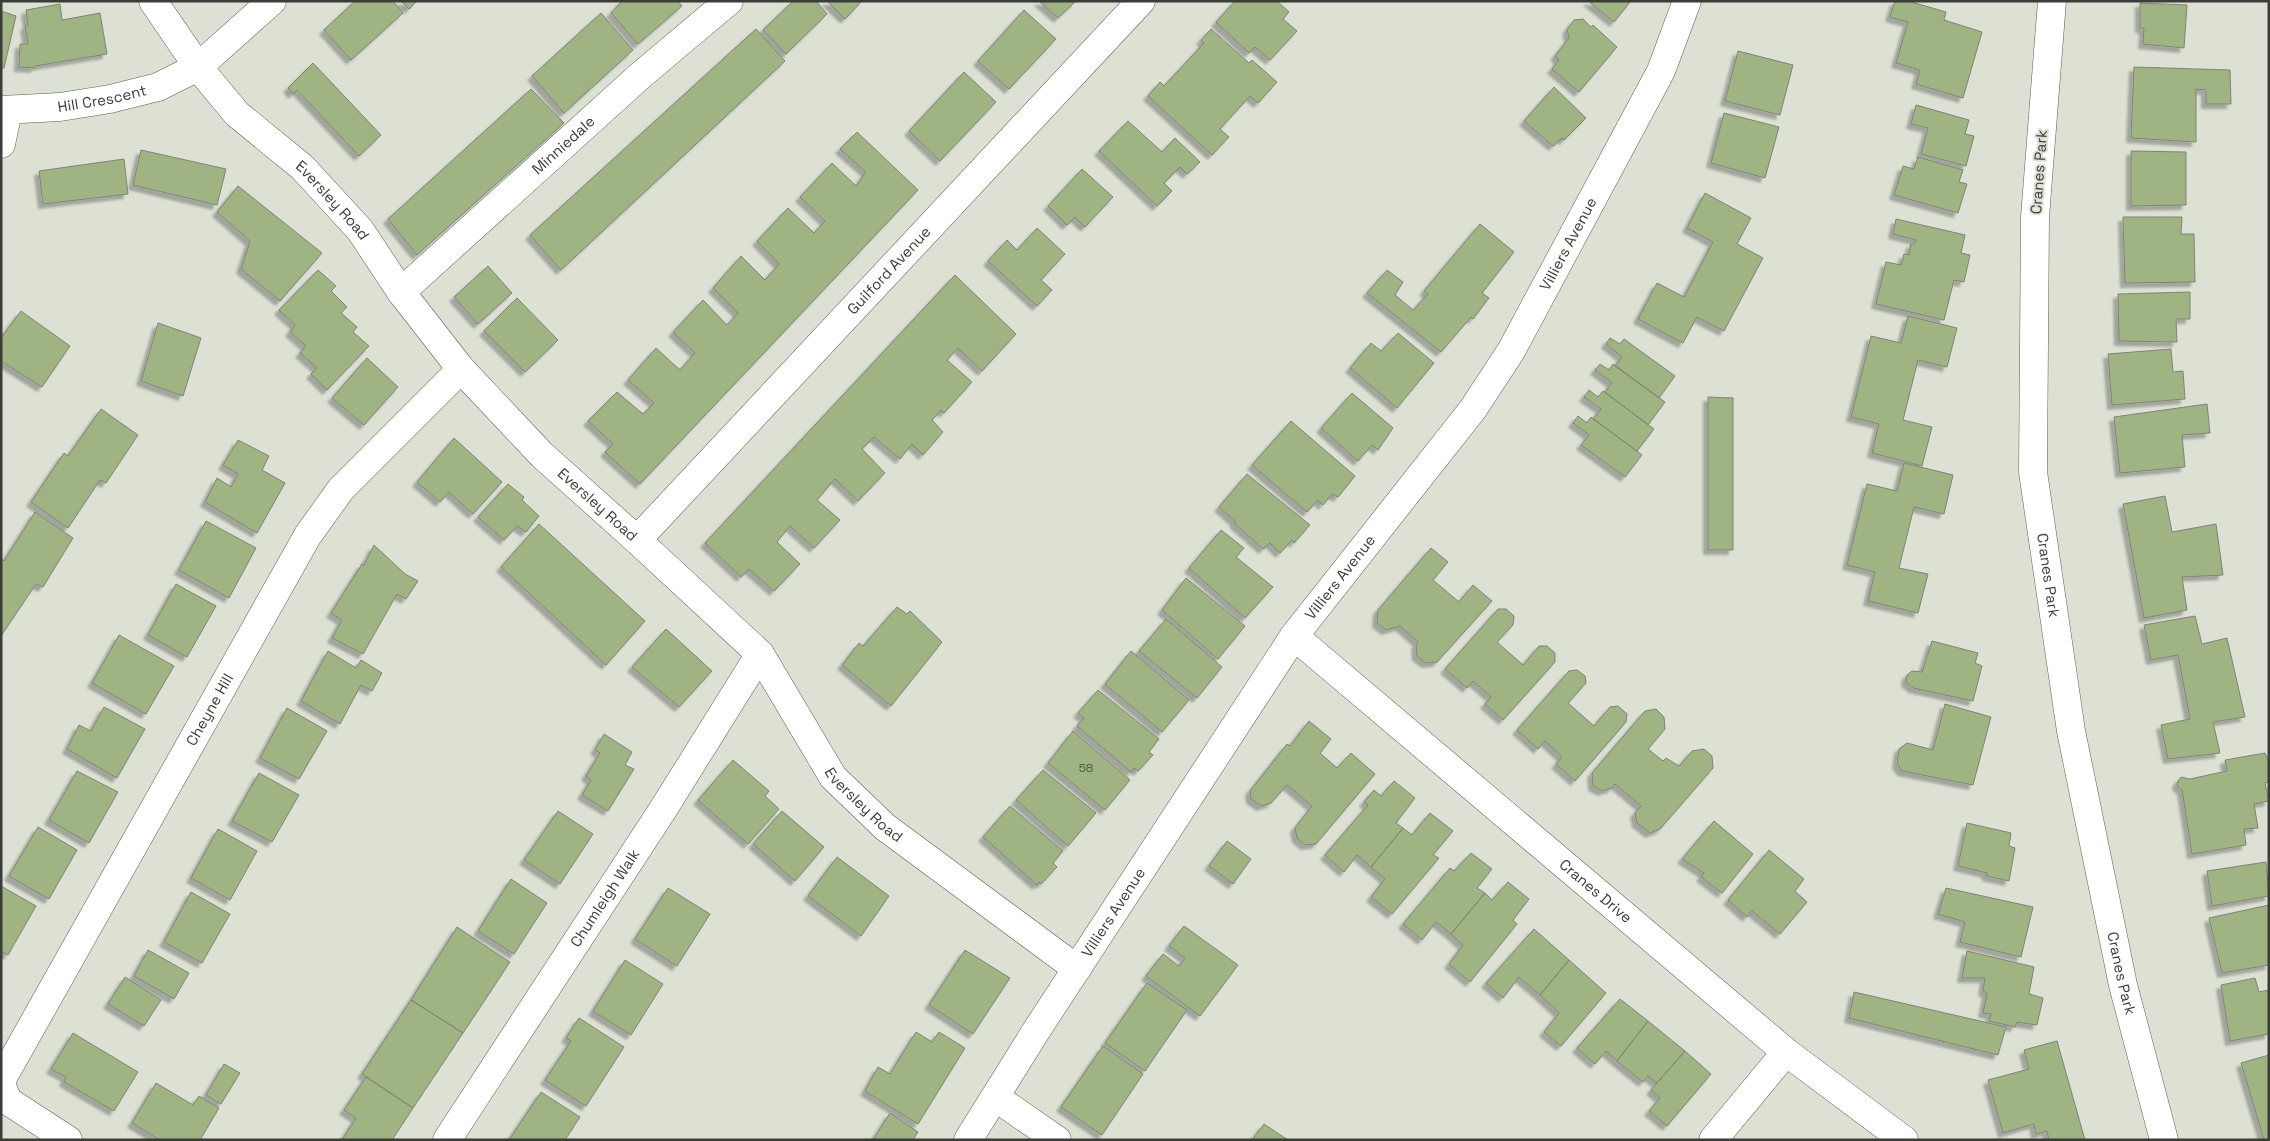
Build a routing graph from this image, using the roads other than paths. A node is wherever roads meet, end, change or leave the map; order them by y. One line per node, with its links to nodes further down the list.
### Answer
1 (153, 1): 7 (street, Eversley Road)
2 (272, 1): 7 (street, Hill Crescent)
3 (729, 1): 10 (street, Minniedale)
4 (1141, 1): 12 (street, Guilford Avenue)
5 (1687, 1): 13 (street, Villiers Avenue)
6 (2052, 1): 25 (street, Cranes Park)
7 (198, 67): 8 (street, Hill Crescent); 10 (street, Eversley Road)
8 (5, 110): 9 (street)
9 (1, 144)
10 (401, 292): 11 (street, Eversley Road)
11 (461, 369): 12 (street, Eversley Road); 17 (street, Cheyne Hill)
12 (638, 540): 14 (street, Eversley Road)
13 (1294, 636): 15 (street, Villiers Avenue); 16 (street, Cranes Drive)
14 (760, 654): 15 (street, Eversley Road); 20 (street, Chumleigh Walk)
15 (1077, 969): 18 (street, Villiers Avenue)
16 (1786, 1052): 23 (street); 24 (street, Cranes Drive)
17 (1, 1082): 19 (street, Cheyne Hill)
18 (995, 1097): 21 (street, Villiers Avenue); 22 (street)
19 (68, 1140)
20 (447, 1140)
21 (968, 1140)
22 (1057, 1140)
23 (1713, 1140)
24 (1904, 1140)
25 (2164, 1140)

